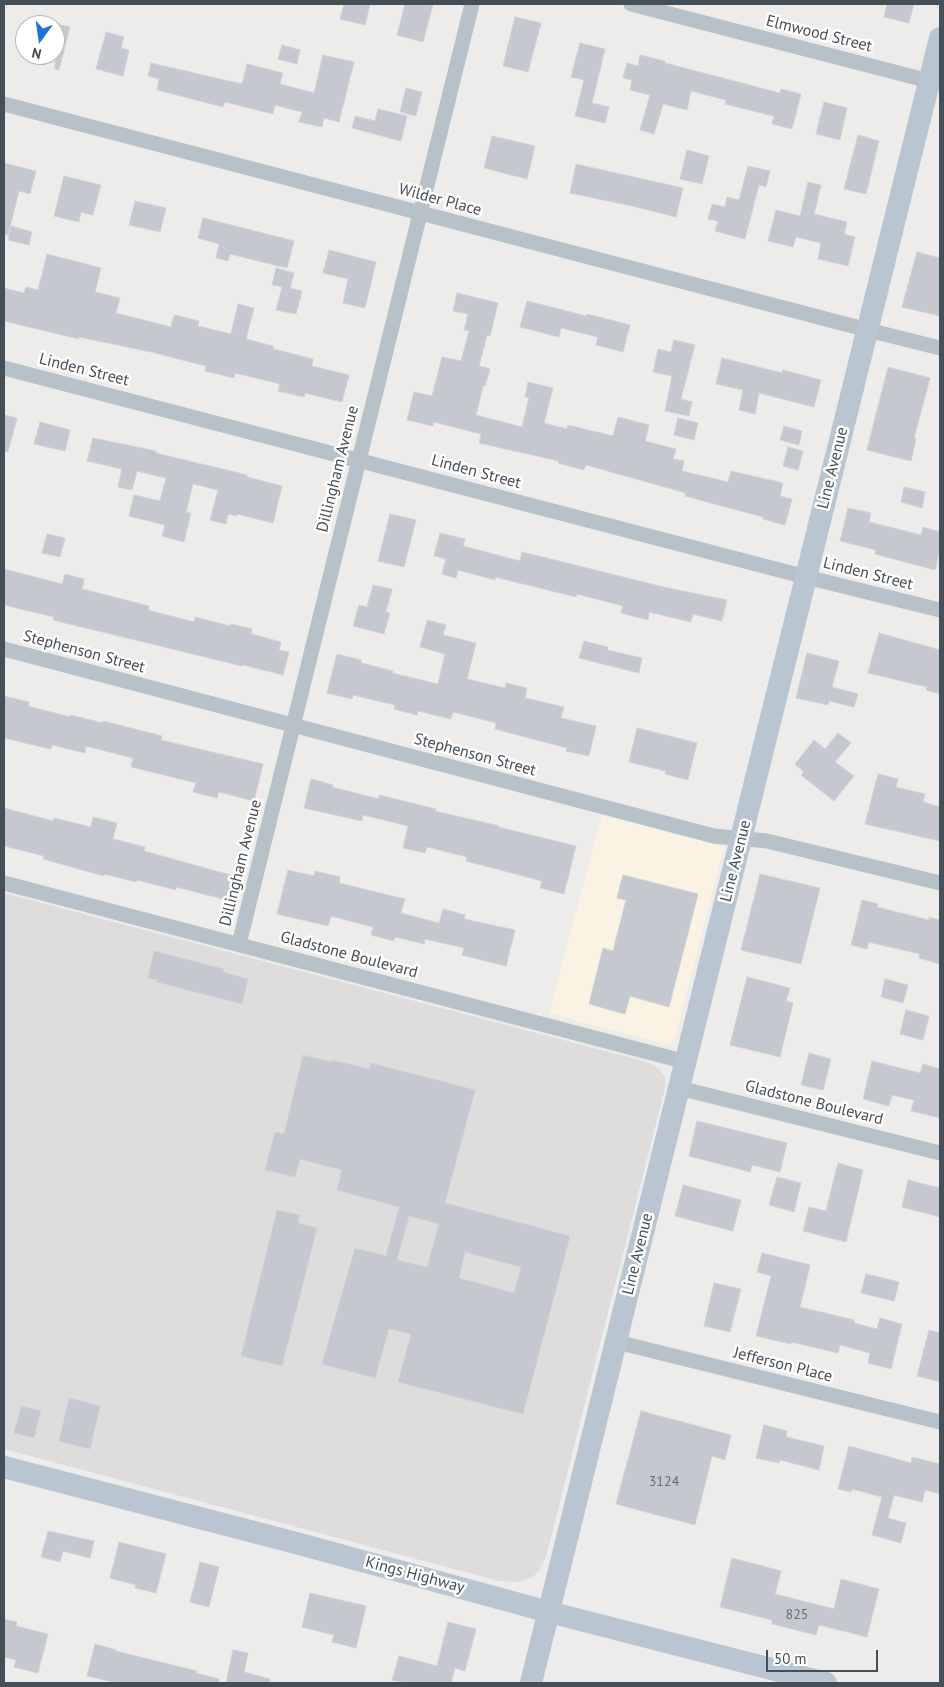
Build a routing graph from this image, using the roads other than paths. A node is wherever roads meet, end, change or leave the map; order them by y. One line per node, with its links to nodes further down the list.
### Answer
1 (472, 4): 6 (street, Dillingham Avenue)
2 (631, 4): 4 (street, Elmwood Street)
3 (940, 38): 4 (main road, Line Avenue)
4 (935, 82): 7 (main road, Line Avenue)
5 (4, 104): 6 (street, Wilder Place)
6 (420, 212): 7 (street, Wilder Place); 10 (street, Dillingham Avenue)
7 (868, 330): 8 (street, Wilder Place); 11 (main road, Line Avenue)
8 (940, 348)
9 (4, 368): 10 (street, Linden Street)
10 (359, 459): 11 (street, Linden Street); 14 (street, Dillingham Avenue)
11 (806, 577): 12 (street, Linden Street); 15 (main road, Line Avenue)
12 (940, 610)
13 (4, 649): 14 (street, Stephenson Street)
14 (293, 725): 15 (street, Stephenson Street); 18 (street, Dillingham Avenue)
15 (742, 838): 17 (street, Stephenson Street); 19 (main road, Line Avenue)
16 (4, 883): 18 (street, Gladstone Boulevard)
17 (940, 883)
18 (239, 944): 19 (street, Gladstone Boulevard)
19 (686, 1062): 20 (main road, Line Avenue)
20 (679, 1088): 21 (street, Gladstone Boulevard); 22 (main road, Line Avenue)
21 (940, 1152)
22 (617, 1342): 23 (street, Jefferson Place); 25 (main road, Line Avenue)
23 (940, 1422)
24 (4, 1467): 25 (main road, Kings Highway)
25 (549, 1612): 26 (main road, Line Avenue); 27 (main road, Kings Highway)
26 (531, 1683)
27 (826, 1683)

